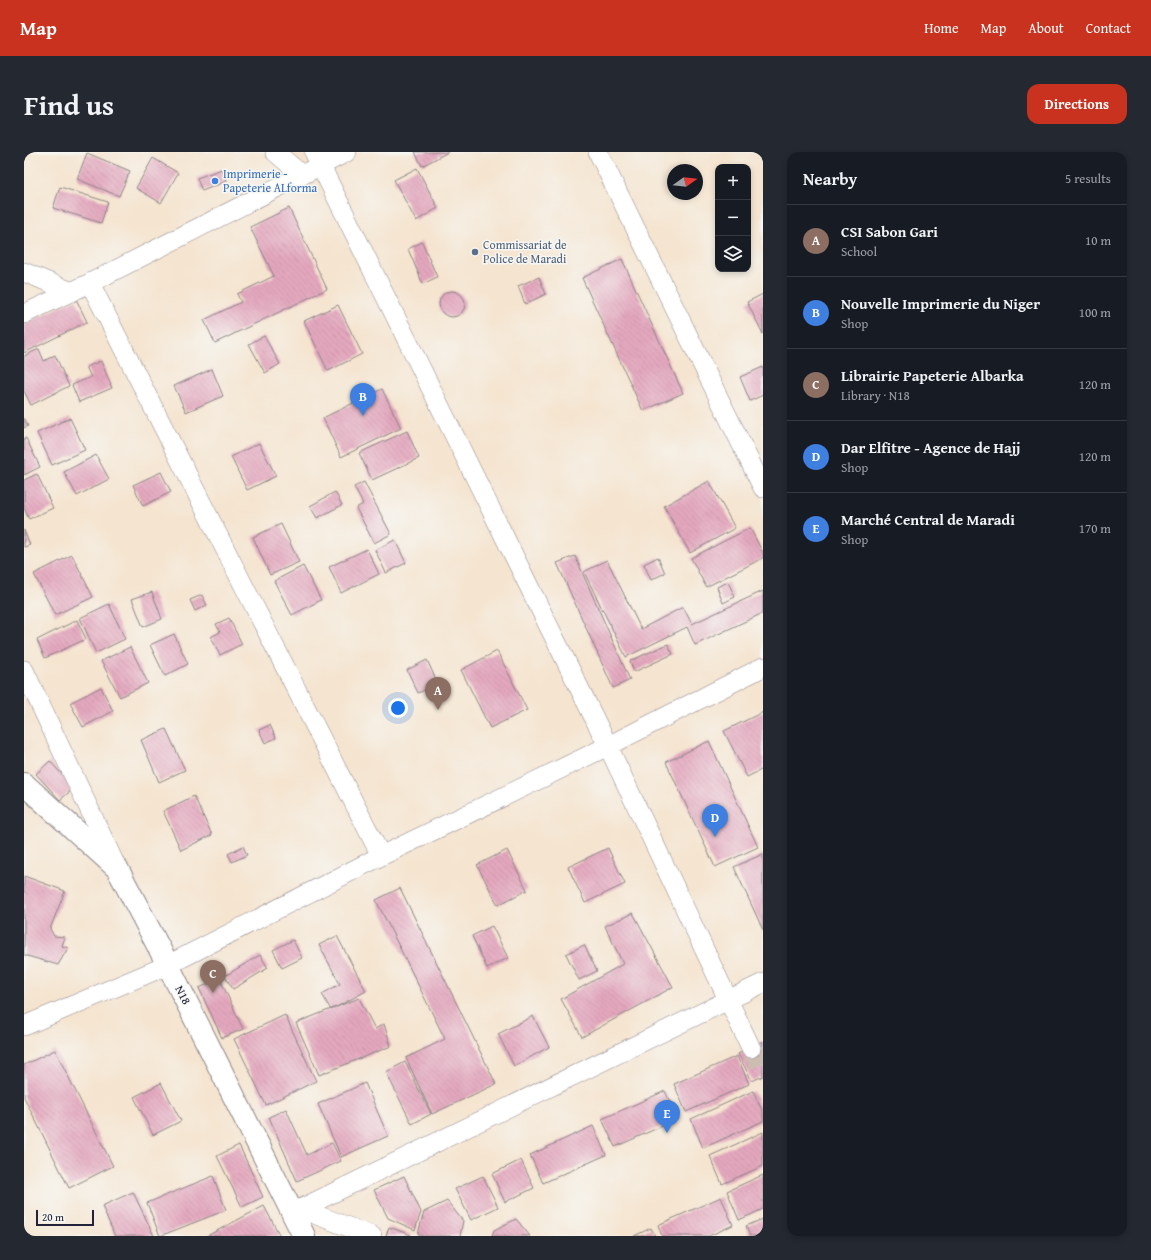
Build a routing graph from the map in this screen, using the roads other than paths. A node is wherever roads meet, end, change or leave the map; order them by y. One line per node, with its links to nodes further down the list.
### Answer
1 (275, 152): 5 (street)
2 (347, 152): 4 (street)
3 (598, 152): 10 (street)
4 (318, 159): 5 (street); 13 (street)
5 (302, 175): 7 (street)
6 (24, 272): 8 (street)
7 (90, 283): 8 (street); 15 (street)
8 (72, 292): 9 (street)
9 (24, 314)
10 (763, 488)
11 (763, 667): 13 (street)
12 (24, 670): 16 (street)
13 (608, 746): 15 (street); 19 (street)
14 (24, 784): 16 (main road, N18)
15 (382, 856): 17 (street)
16 (117, 868): 17 (main road, N18)
17 (168, 965): 20 (street); 22 (main road, N18)
18 (763, 983): 19 (street)
19 (730, 1000): 21 (street); 22 (street)
20 (24, 1026)
21 (751, 1048)
22 (297, 1211): 23 (main road, N18); 24 (street)
23 (304, 1236)
24 (372, 1236)

